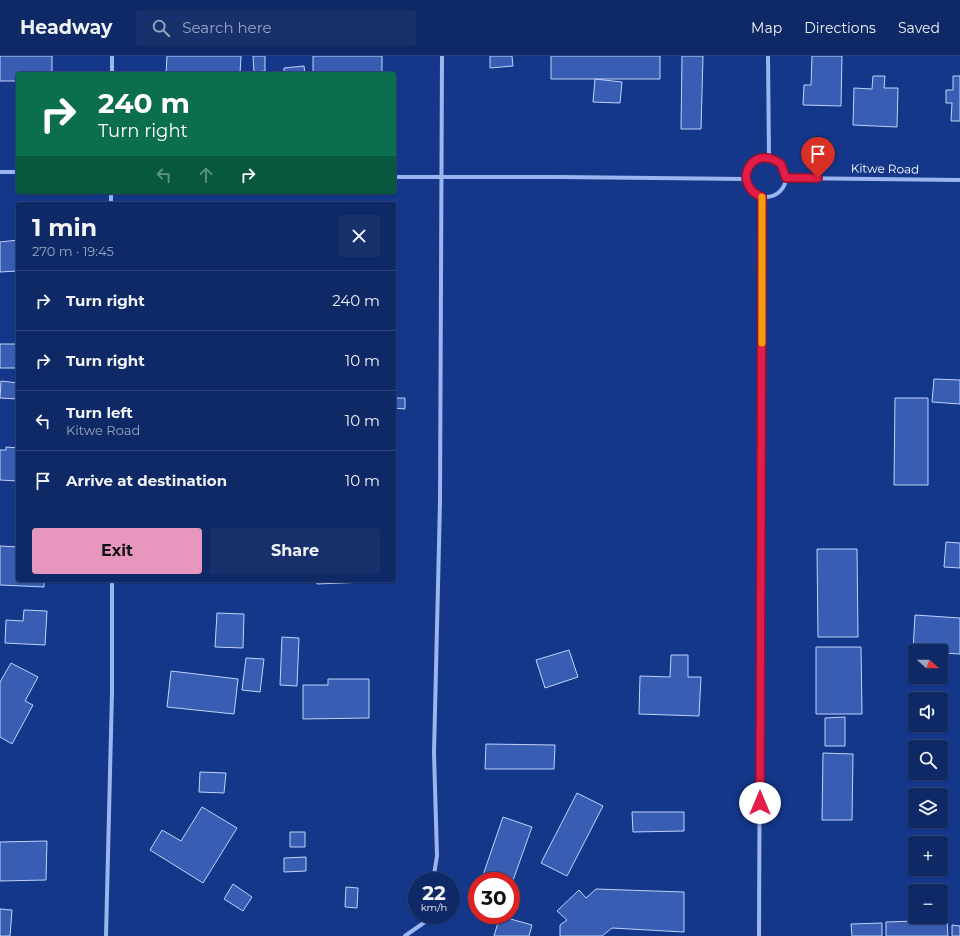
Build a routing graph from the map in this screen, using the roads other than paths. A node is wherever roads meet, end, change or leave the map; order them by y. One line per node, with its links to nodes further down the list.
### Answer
1 (112, 56): 4 (street)
2 (442, 56): 9 (street)
3 (768, 56): 5 (street)
4 (112, 72)
5 (769, 157): 10 (street); 11 (street)
6 (0, 172): 7 (street)
7 (16, 172)
8 (396, 177): 9 (street)
9 (441, 178): 11 (street); 15 (street)
10 (786, 178): 12 (street, Kitwe Road); 13 (street)
11 (746, 180): 13 (street)
12 (960, 180)
13 (762, 197): 19 (street)
14 (112, 582): 17 (street)
15 (434, 872)
16 (423, 924): 18 (street)
17 (106, 936)
18 (405, 936)
19 (759, 936)

